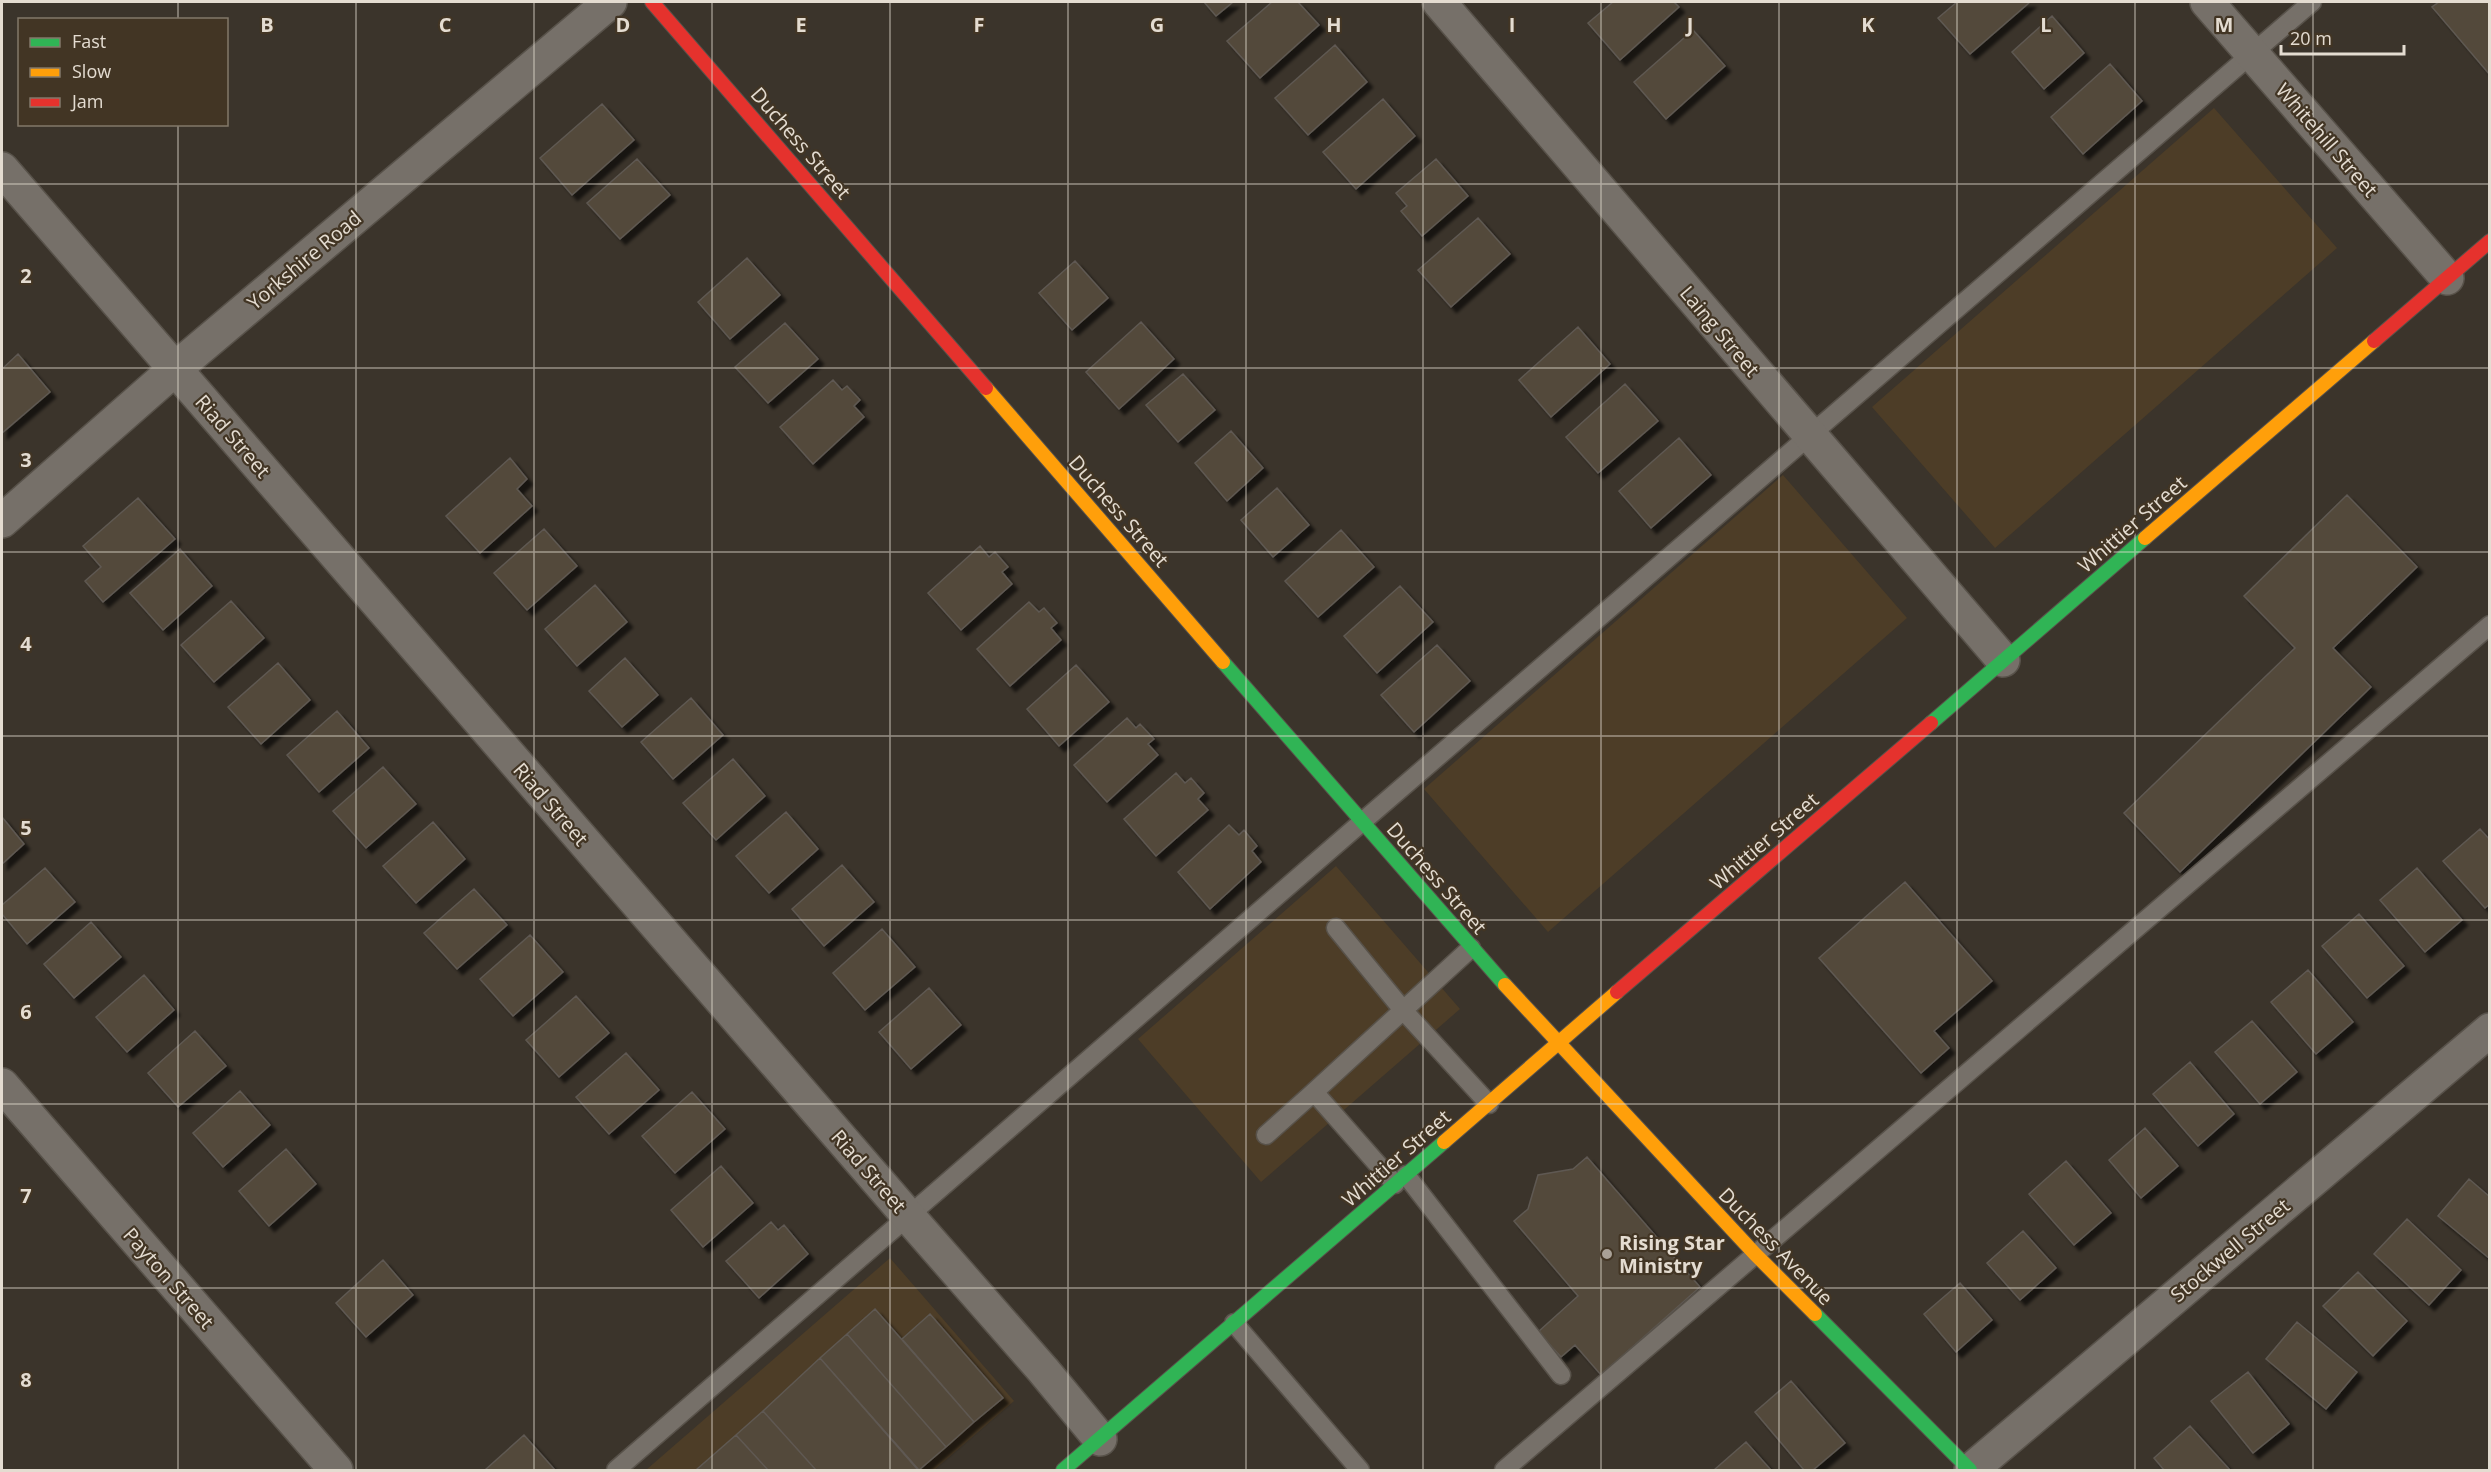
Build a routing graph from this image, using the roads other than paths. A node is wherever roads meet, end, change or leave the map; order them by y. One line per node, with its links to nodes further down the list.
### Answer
1 (610, 2): 10 (street, Yorkshire Road)
2 (652, 2): 15 (street, Duchess Street)
3 (1439, 2): 11 (street, Laing Street)
4 (2207, 2): 6 (street, Whitehill Street)
5 (2312, 2): 6 (lane)
6 (2252, 54): 9 (street, Whitehill Street); 11 (lane)
7 (2, 169): 10 (street, Riad Street)
8 (2490, 241): 9 (street, Whittier Street)
9 (2446, 278): 14 (street, Whittier Street)
10 (175, 369): 12 (street, Yorkshire Road); 26 (street, Riad Street)
11 (1810, 436): 14 (street, Laing Street); 15 (lane)
12 (2, 522)
13 (2490, 625): 27 (lane)
14 (2003, 660): 20 (street, Whittier Street)
15 (1362, 822): 17 (street, Duchess Street); 26 (lane)
16 (1336, 928): 18 (lane)
17 (1471, 948): 18 (lane); 20 (street, Duchess Street)
18 (1404, 1010): 22 (lane); 23 (lane)
19 (2490, 1030): 36 (street, Stockwell Street)
20 (1559, 1043): 23 (street, Whittier Street); 27 (street, Duchess Avenue)
21 (2, 1085): 31 (street, Payton Street)
22 (1314, 1092): 24 (lane); 25 (lane)
23 (1489, 1104): 25 (street, Whittier Street)
24 (1266, 1135)
25 (1400, 1180): 28 (street, Whittier Street); 29 (lane)
26 (909, 1217): 30 (street, Riad Street); 32 (lane)
27 (1755, 1254): 35 (lane); 36 (street, Duchess Avenue)
28 (1234, 1323): 30 (street, Whittier Street); 34 (lane)
29 (1561, 1375)
30 (1100, 1439): 33 (street, Whittier Street)
31 (336, 1470)
32 (616, 1470)
33 (1063, 1470)
34 (1360, 1470)
35 (1504, 1470)
36 (1970, 1470)

